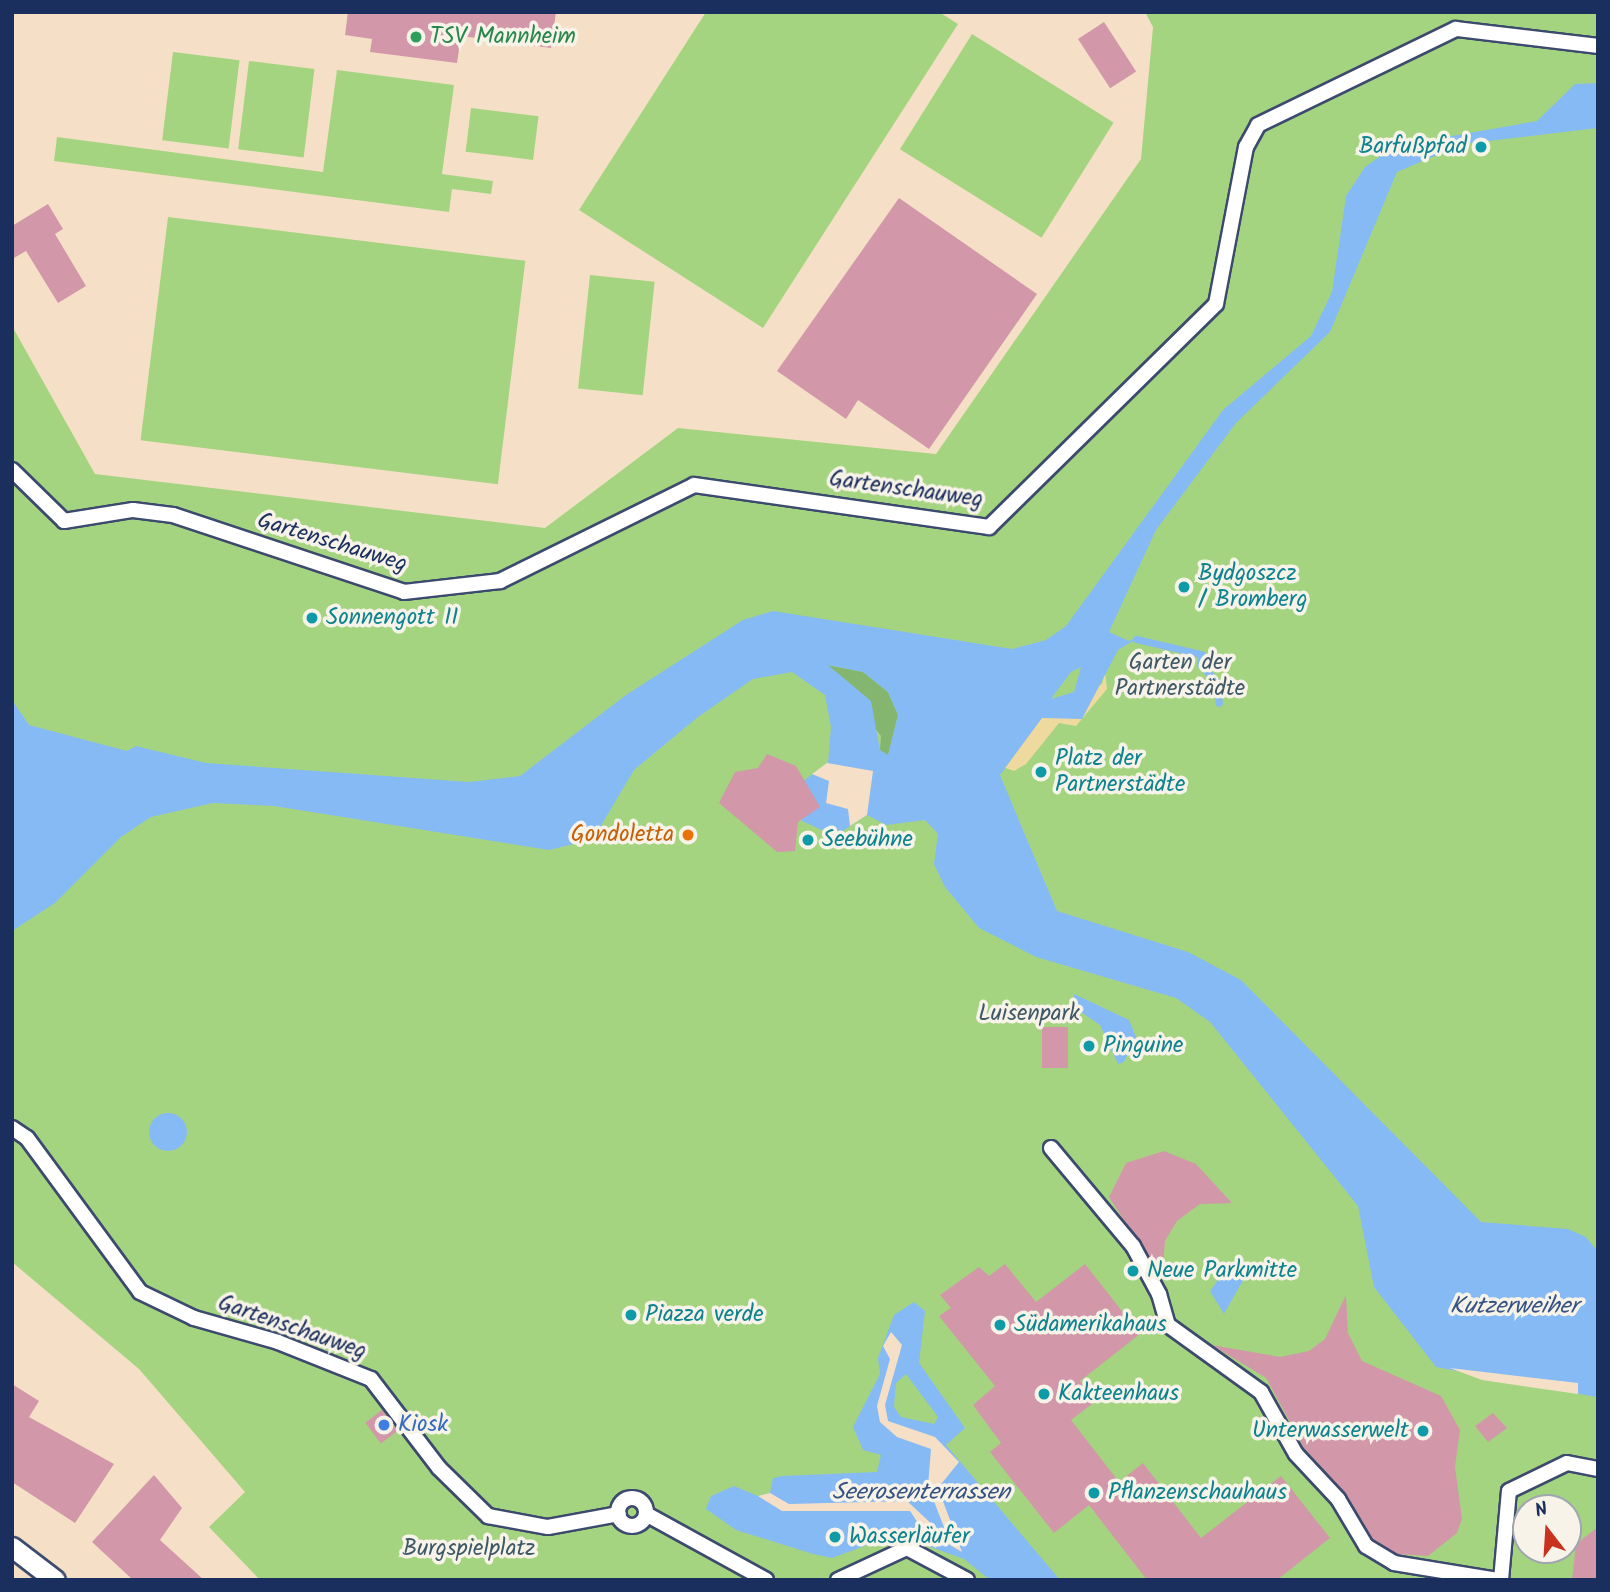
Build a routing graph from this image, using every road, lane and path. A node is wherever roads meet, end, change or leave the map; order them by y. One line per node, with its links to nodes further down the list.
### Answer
1 (1598, 46): 2 (street, Gartenschauweg)
2 (12, 470)
3 (12, 1128): 8 (street, Gartenschauweg)
4 (1051, 1148): 11 (street)
5 (1598, 1469): 11 (street)
6 (12, 1547): 7 (street)
7 (55, 1580)
8 (766, 1580)
9 (838, 1580): 10 (street)
10 (967, 1580)
11 (1500, 1580)

